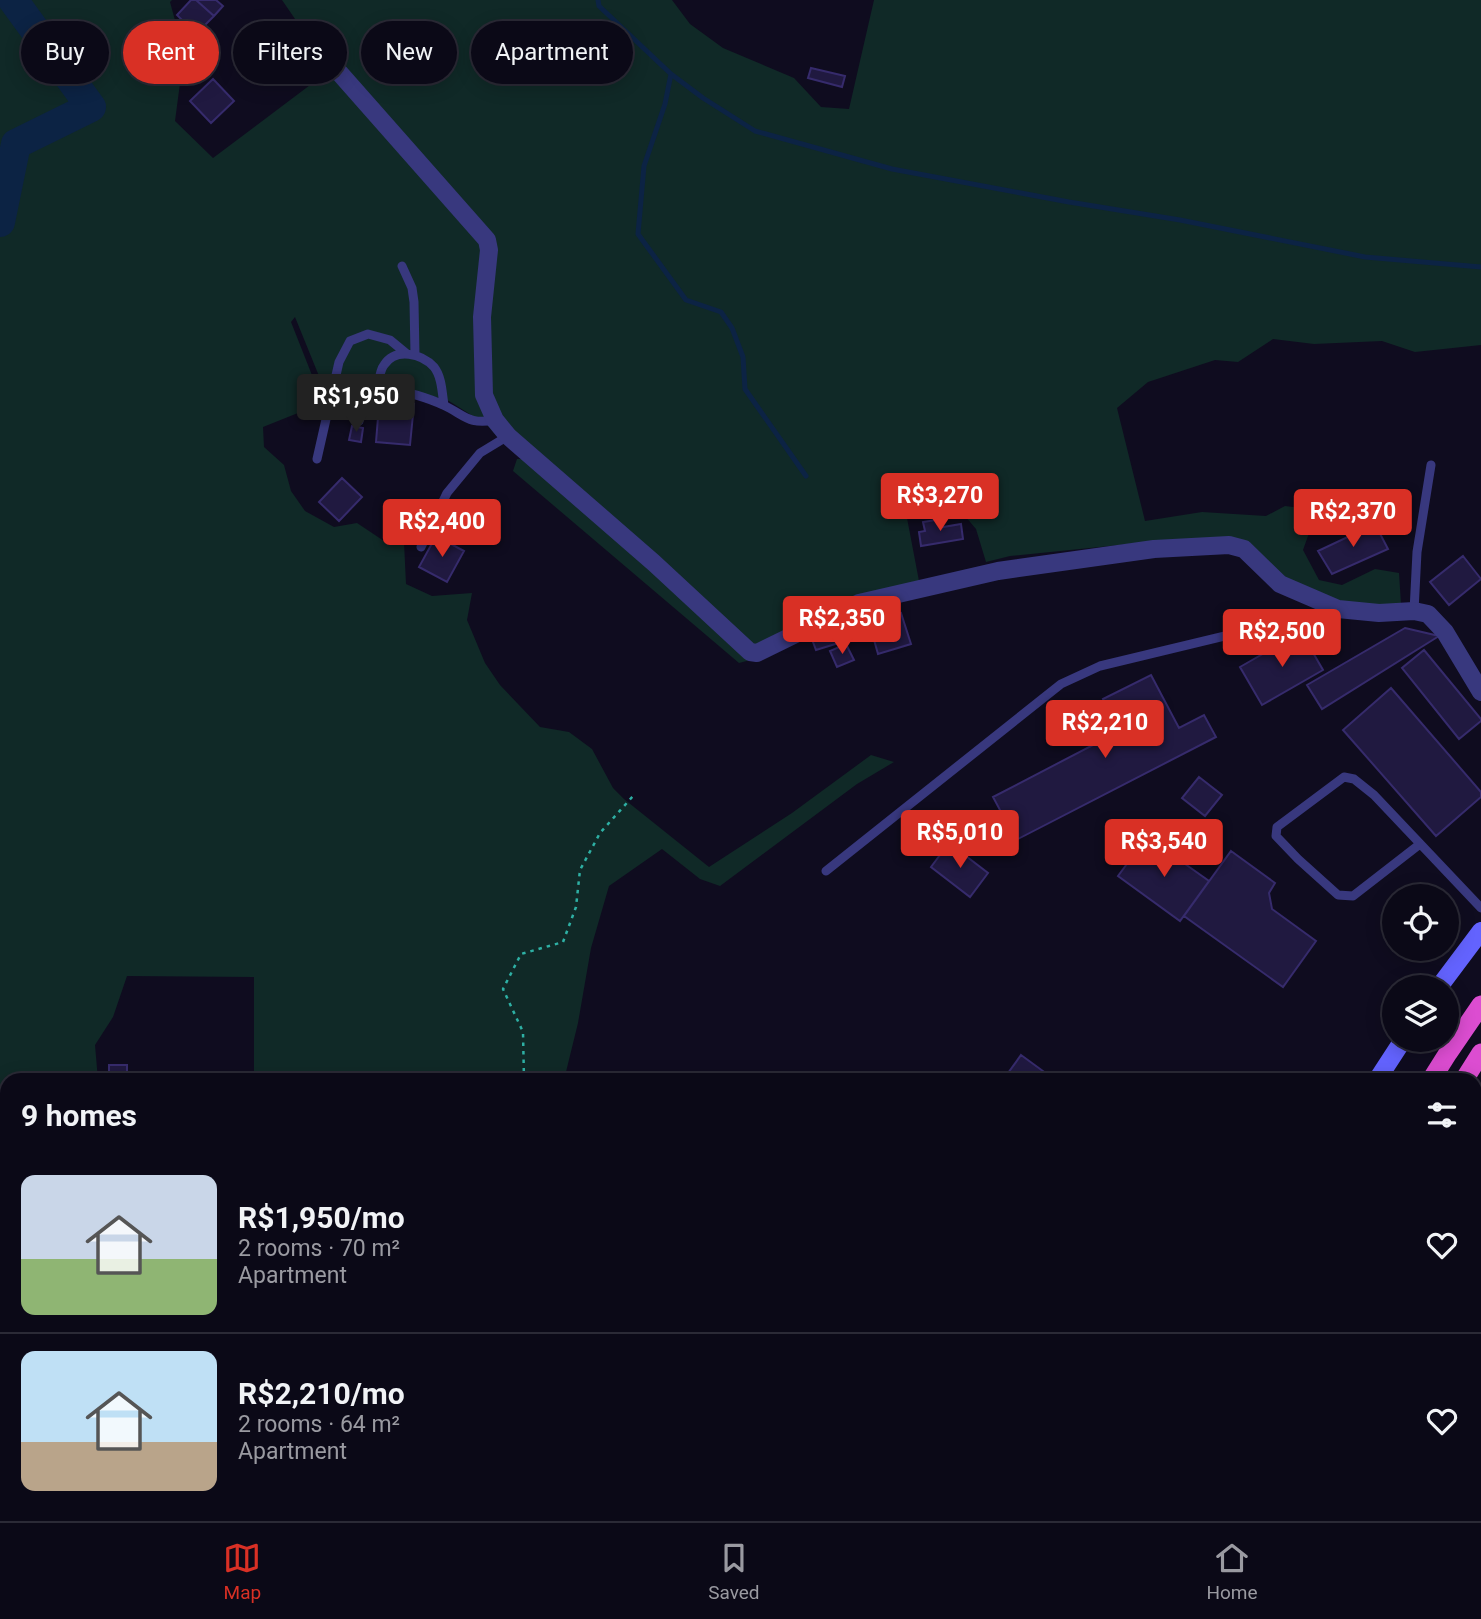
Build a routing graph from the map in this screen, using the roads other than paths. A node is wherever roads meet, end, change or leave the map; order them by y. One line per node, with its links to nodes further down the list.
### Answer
1 (347, 80): 6 (street)
2 (402, 266): 3 (lane)
3 (411, 354): 4 (lane); 5 (lane); 9 (lane)
4 (378, 386): 5 (lane); 7 (lane)
5 (444, 405): 6 (lane)
6 (495, 420): 8 (street)
7 (359, 421)
8 (508, 436): 11 (lane); 12 (street)
9 (317, 458)
10 (1431, 465): 13 (lane)
11 (421, 547)
12 (1338, 609): 13 (street); 16 (lane)
13 (1414, 611): 14 (street)
14 (1481, 692)
15 (1420, 844): 15 (lane); 17 (lane)
16 (826, 871)
17 (1481, 908)
18 (1481, 931): 19 (main road)
19 (1448, 975)
20 (1481, 1006): 24 (highway)
21 (1395, 1052): 23 (main road)
22 (1481, 1054): 25 (highway)
23 (1382, 1073)
24 (1435, 1073)
25 (1469, 1073)

